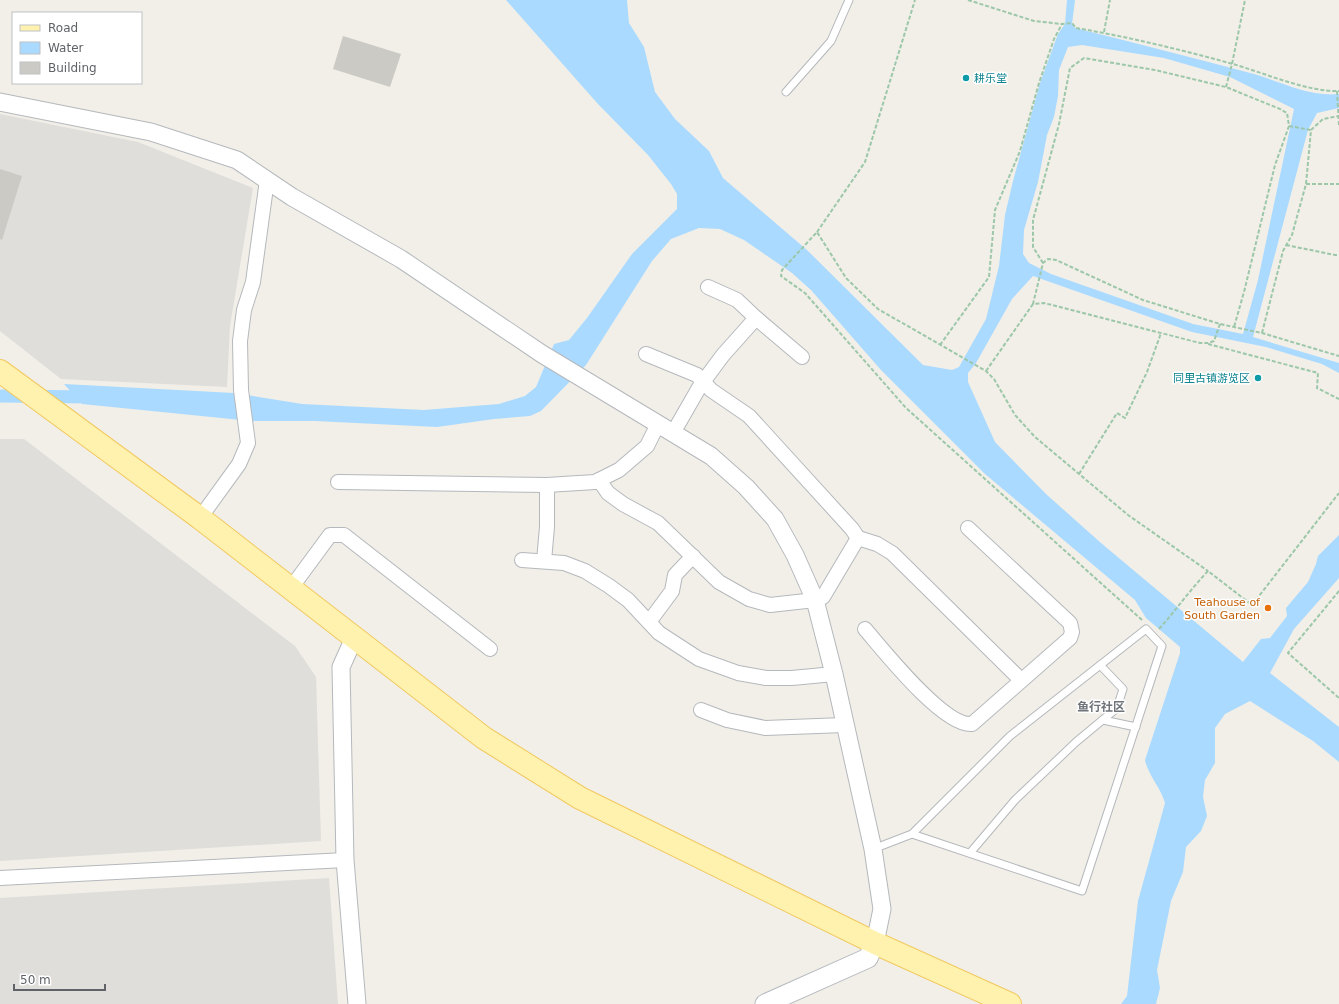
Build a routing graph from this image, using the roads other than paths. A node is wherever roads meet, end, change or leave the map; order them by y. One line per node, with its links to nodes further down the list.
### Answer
1 (849, 0): 2 (lane)
2 (786, 92)
3 (0, 102): 4 (street)
4 (267, 180): 11 (street); 15 (street)
5 (708, 287): 6 (street)
6 (756, 318): 8 (street); 10 (street)
7 (646, 354): 10 (street)
8 (802, 357)
9 (0, 371): 15 (main road)
10 (703, 381): 11 (street); 17 (street)
11 (666, 428): 12 (street); 22 (street)
12 (599, 480): 14 (street); 18 (street)
13 (338, 482): 14 (street)
14 (547, 485): 20 (street)
15 (200, 518): 21 (main road)
16 (968, 528): 29 (street)
17 (858, 538): 22 (street); 29 (street)
18 (693, 556): 22 (street); 23 (street)
19 (522, 560): 20 (street)
20 (544, 561): 23 (street)
21 (291, 588): 25 (main road); 26 (street)
22 (815, 600): 28 (street)
23 (649, 622): 28 (street)
24 (865, 629): 29 (street)
25 (354, 636): 37 (street); 39 (main road)
26 (490, 649)
27 (1100, 665): 31 (lane); 33 (lane); 34 (lane)
28 (834, 674): 32 (street)
29 (1021, 680)
30 (701, 710): 32 (street)
31 (1103, 720): 33 (lane); 36 (lane)
32 (844, 725): 35 (street)
33 (1136, 727): 36 (lane)
34 (912, 834): 35 (lane); 36 (lane)
35 (873, 849): 39 (street)
36 (970, 853)
37 (345, 860): 38 (street); 40 (street)
38 (0, 878)
39 (875, 943): 41 (main road); 42 (main road)
40 (357, 1004)
41 (765, 1004)
42 (1010, 1004)

